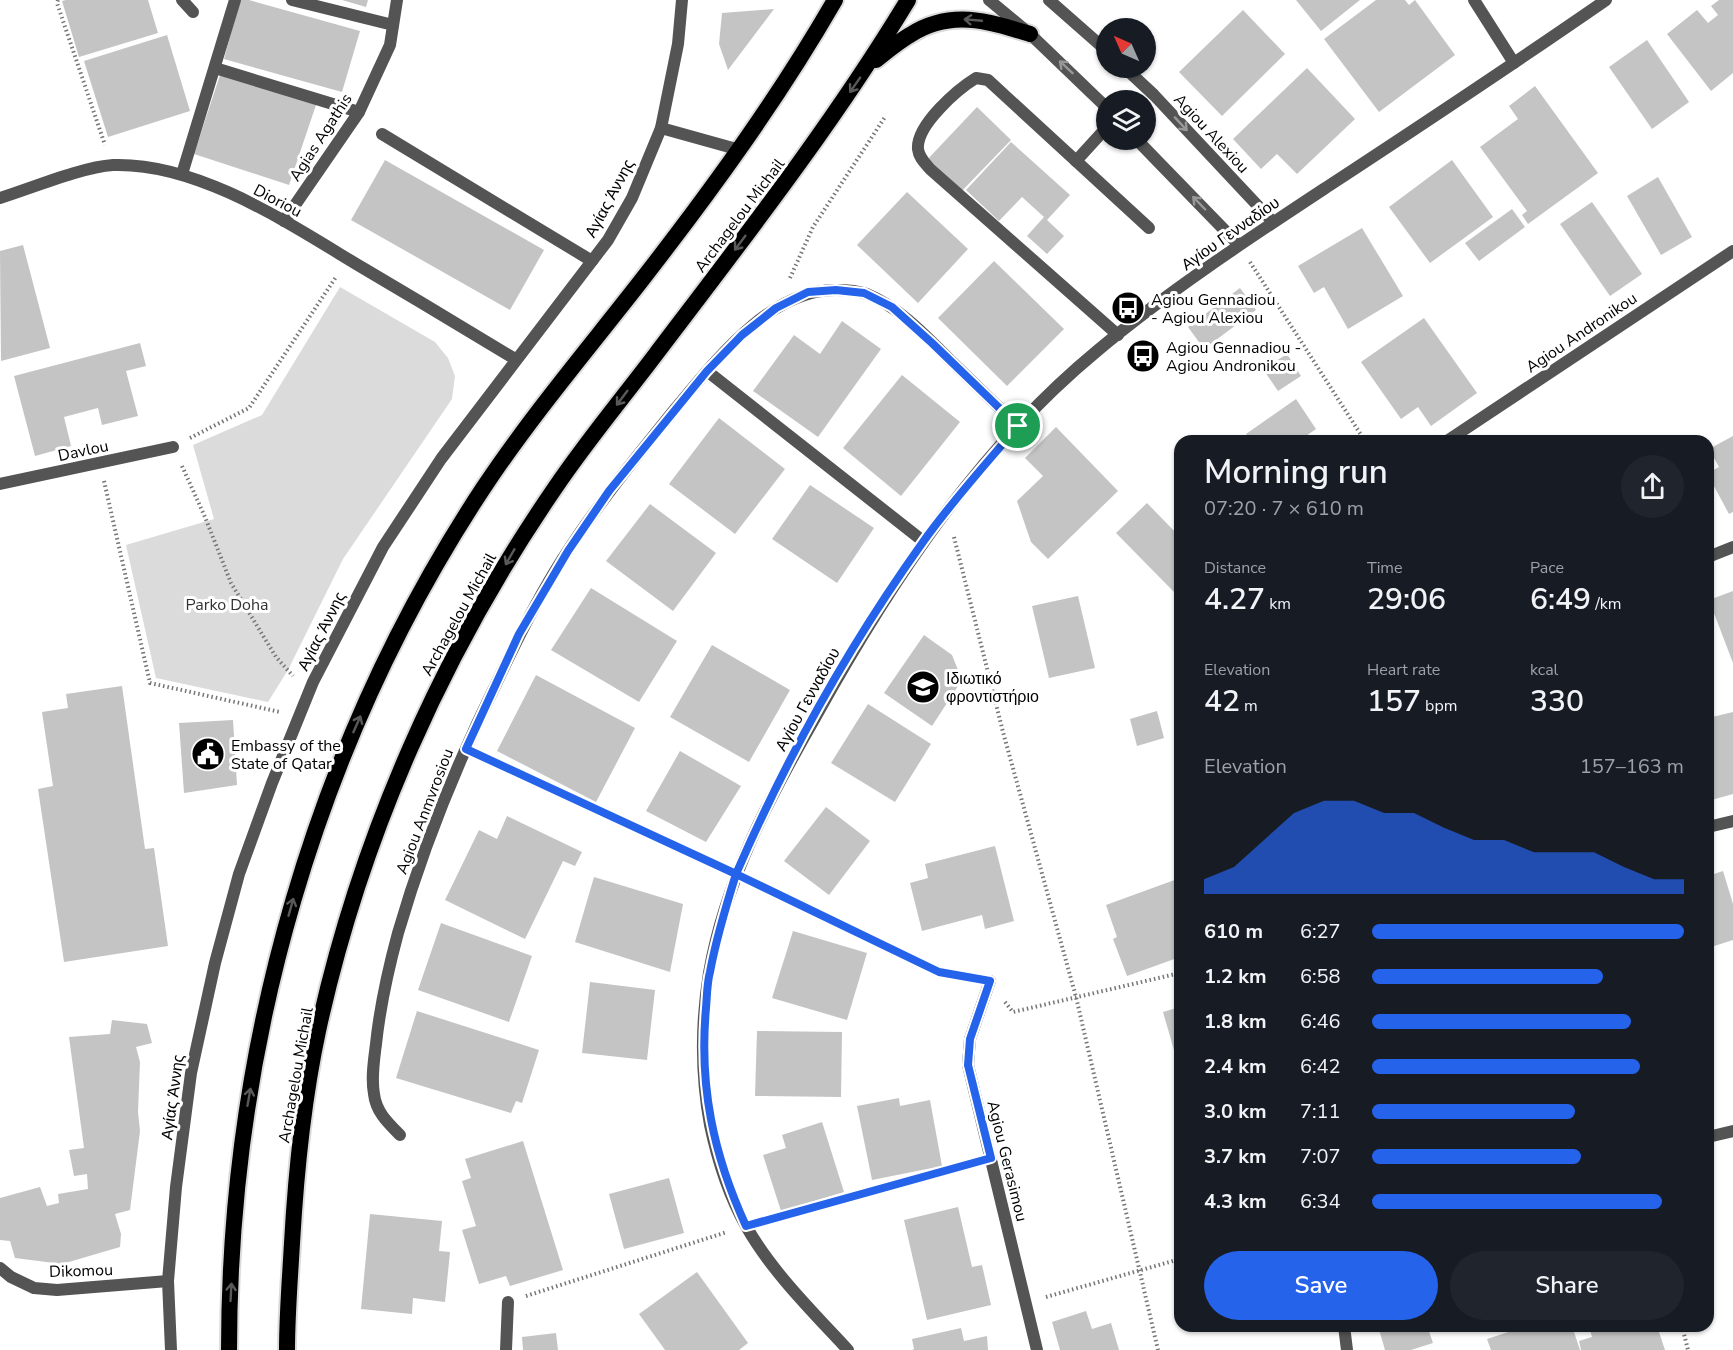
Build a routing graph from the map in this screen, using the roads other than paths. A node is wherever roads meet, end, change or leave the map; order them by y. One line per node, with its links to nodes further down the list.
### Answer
1 (182, 0): 12 (street)
2 (235, 0): 18 (street)
3 (292, 0): 13 (street)
4 (397, 0): 13 (street, Agias Agathis)
5 (682, 0): 22 (street, Αγίας Άννης)
6 (835, 0): 25 (highway)
7 (908, 0): 17 (highway, Archagelou Michail)
8 (989, 0): 14 (street)
9 (1049, 0): 15 (street)
10 (1474, 0): 16 (street)
11 (1606, 0): 16 (street, Αγίου Γενναδίου)
12 (194, 12)
13 (393, 25): 21 (street, Agias Agathis)
14 (1030, 34): 17 (highway, one-way to 17); 20 (street, one-way to 14)
15 (1096, 41)
16 (1514, 63): 31 (street, Αγίου Γενναδίου)
17 (869, 65): 58 (highway, Archagelou Michail, one-way to 58)
18 (215, 68): 21 (street); 28 (street)
19 (1136, 78): 31 (street, Agiou Alexiou, one-way to 31)
20 (1096, 97)
21 (359, 112): 30 (street, Agias Agathis)
22 (661, 128): 25 (street); 35 (street, Αγίας Άννης)
23 (382, 134): 35 (street)
24 (1096, 139): 27 (street)
25 (740, 150): 57 (highway, one-way to 25)
26 (1147, 150): 33 (street, one-way to 26)
27 (1076, 161): 32 (street); 36 (street)
28 (182, 174): 29 (street, Dioriou); 30 (street, Dioriou)
29 (0, 198)
30 (284, 221): 37 (street, Dioriou)
31 (1273, 222): 33 (street, Αγίου Γενναδίου)
32 (1149, 228)
33 (1239, 245): 36 (street, Αγίου Γενναδίου)
34 (1733, 251): 40 (street, Agiou Andronikou)
35 (592, 261): 37 (street, Αγίας Άννης)
36 (1118, 335): 39 (street, Αγίου Γενναδίου)
37 (515, 359): 53 (street, Αγίας Άννης)
38 (707, 371): 39 (street, Agiou Anmvrosiou); 43 (street); 50 (street, Agiou Anmvrosiou)
39 (1018, 426): 43 (street, Αγίου Γενναδίου)
40 (1456, 435)
41 (173, 447): 42 (street, Davlou)
42 (0, 484)
43 (923, 542): 60 (street, Αγίου Γενναδίου)
44 (1733, 547): 45 (street)
45 (1714, 555)
46 (1733, 820): 47 (street)
47 (1714, 825)
48 (990, 981): 61 (street, Agiou Gerasimou)
49 (1733, 1131): 51 (street)
50 (400, 1135)
51 (1714, 1136)
52 (0, 1268): 53 (street, Dikomou)
53 (168, 1281): 56 (street, Αγίας Άννης)
54 (508, 1302): 59 (street)
55 (1345, 1332): 62 (street)
56 (171, 1350)
57 (229, 1350)
58 (287, 1350)
59 (506, 1350)
60 (848, 1350)
61 (1037, 1350)
62 (1347, 1350)

